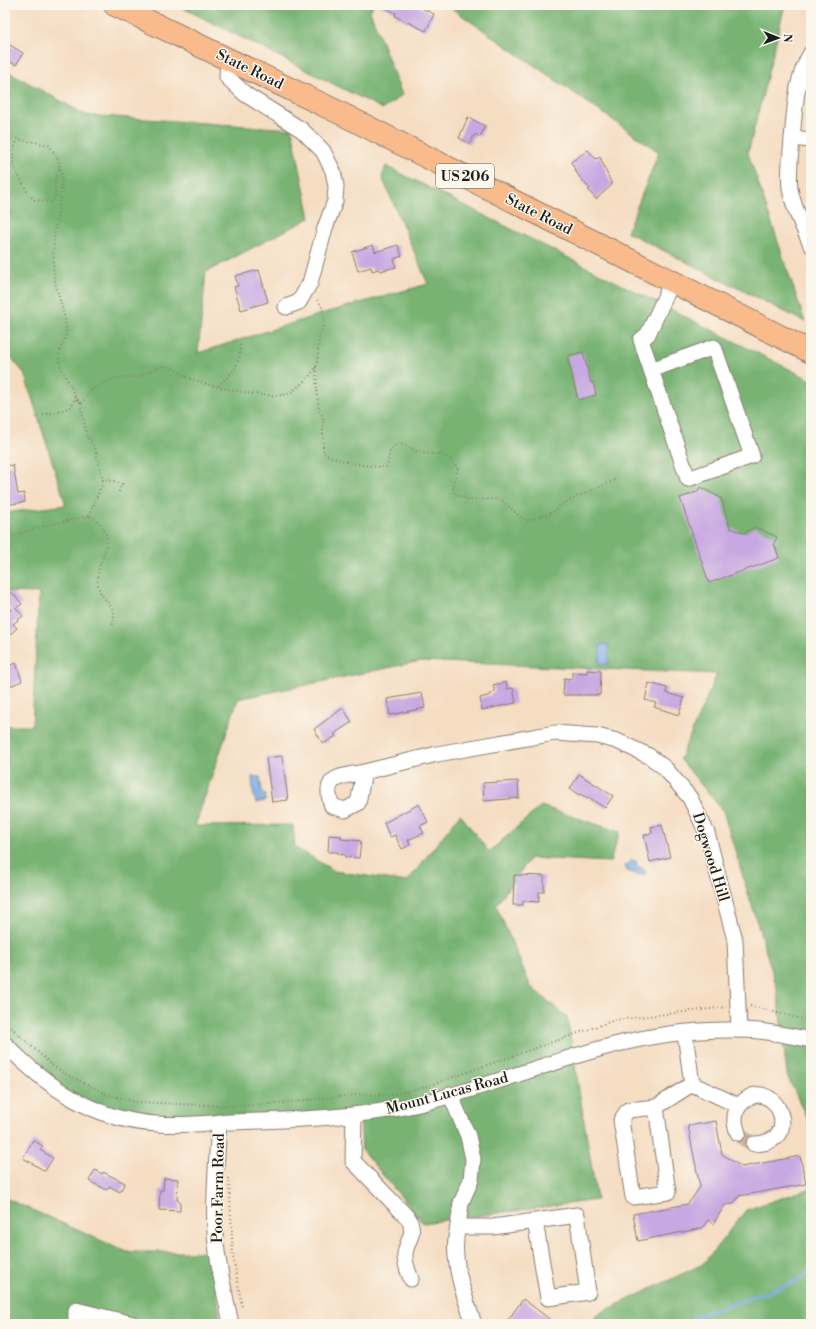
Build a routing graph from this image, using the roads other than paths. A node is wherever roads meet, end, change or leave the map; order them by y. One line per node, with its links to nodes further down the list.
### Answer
1 (115, 5): 3 (highway, State Road / US 206)
2 (811, 53): 4 (street)
3 (228, 59): 7 (highway, State Road / US 206); 8 (street)
4 (792, 138): 5 (street); 6 (street)
5 (811, 140)
6 (811, 245)
7 (672, 282): 9 (highway, State Road / US 206); 10 (street)
8 (286, 307)
9 (811, 352)
10 (651, 370): 10 (street)
11 (364, 772): 12 (street, Dogwood Hill)
12 (739, 1030): 13 (street, Mount Lucas Road); 14 (street, Mount Lucas Road)
13 (684, 1034): 16 (street); 17 (street, Mount Lucas Road)
14 (811, 1040)
15 (5, 1044): 21 (street, Mount Lucas Road)
16 (692, 1084): 18 (street); 19 (street)
17 (450, 1094): 20 (street, Mount Lucas Road); 25 (street)
18 (739, 1106): 22 (street); 23 (street)
19 (656, 1107): 19 (street)
20 (354, 1115): 21 (street, Mount Lucas Road); 26 (street)
21 (219, 1122): 31 (street, Poor Farm Road)
22 (738, 1133)
23 (754, 1144)
24 (535, 1221): 24 (street); 25 (street)
25 (458, 1227): 28 (street)
26 (411, 1279)
27 (110, 1321): 29 (street); 30 (street)
28 (473, 1321)
29 (76, 1324)
30 (133, 1324)
31 (231, 1324)

